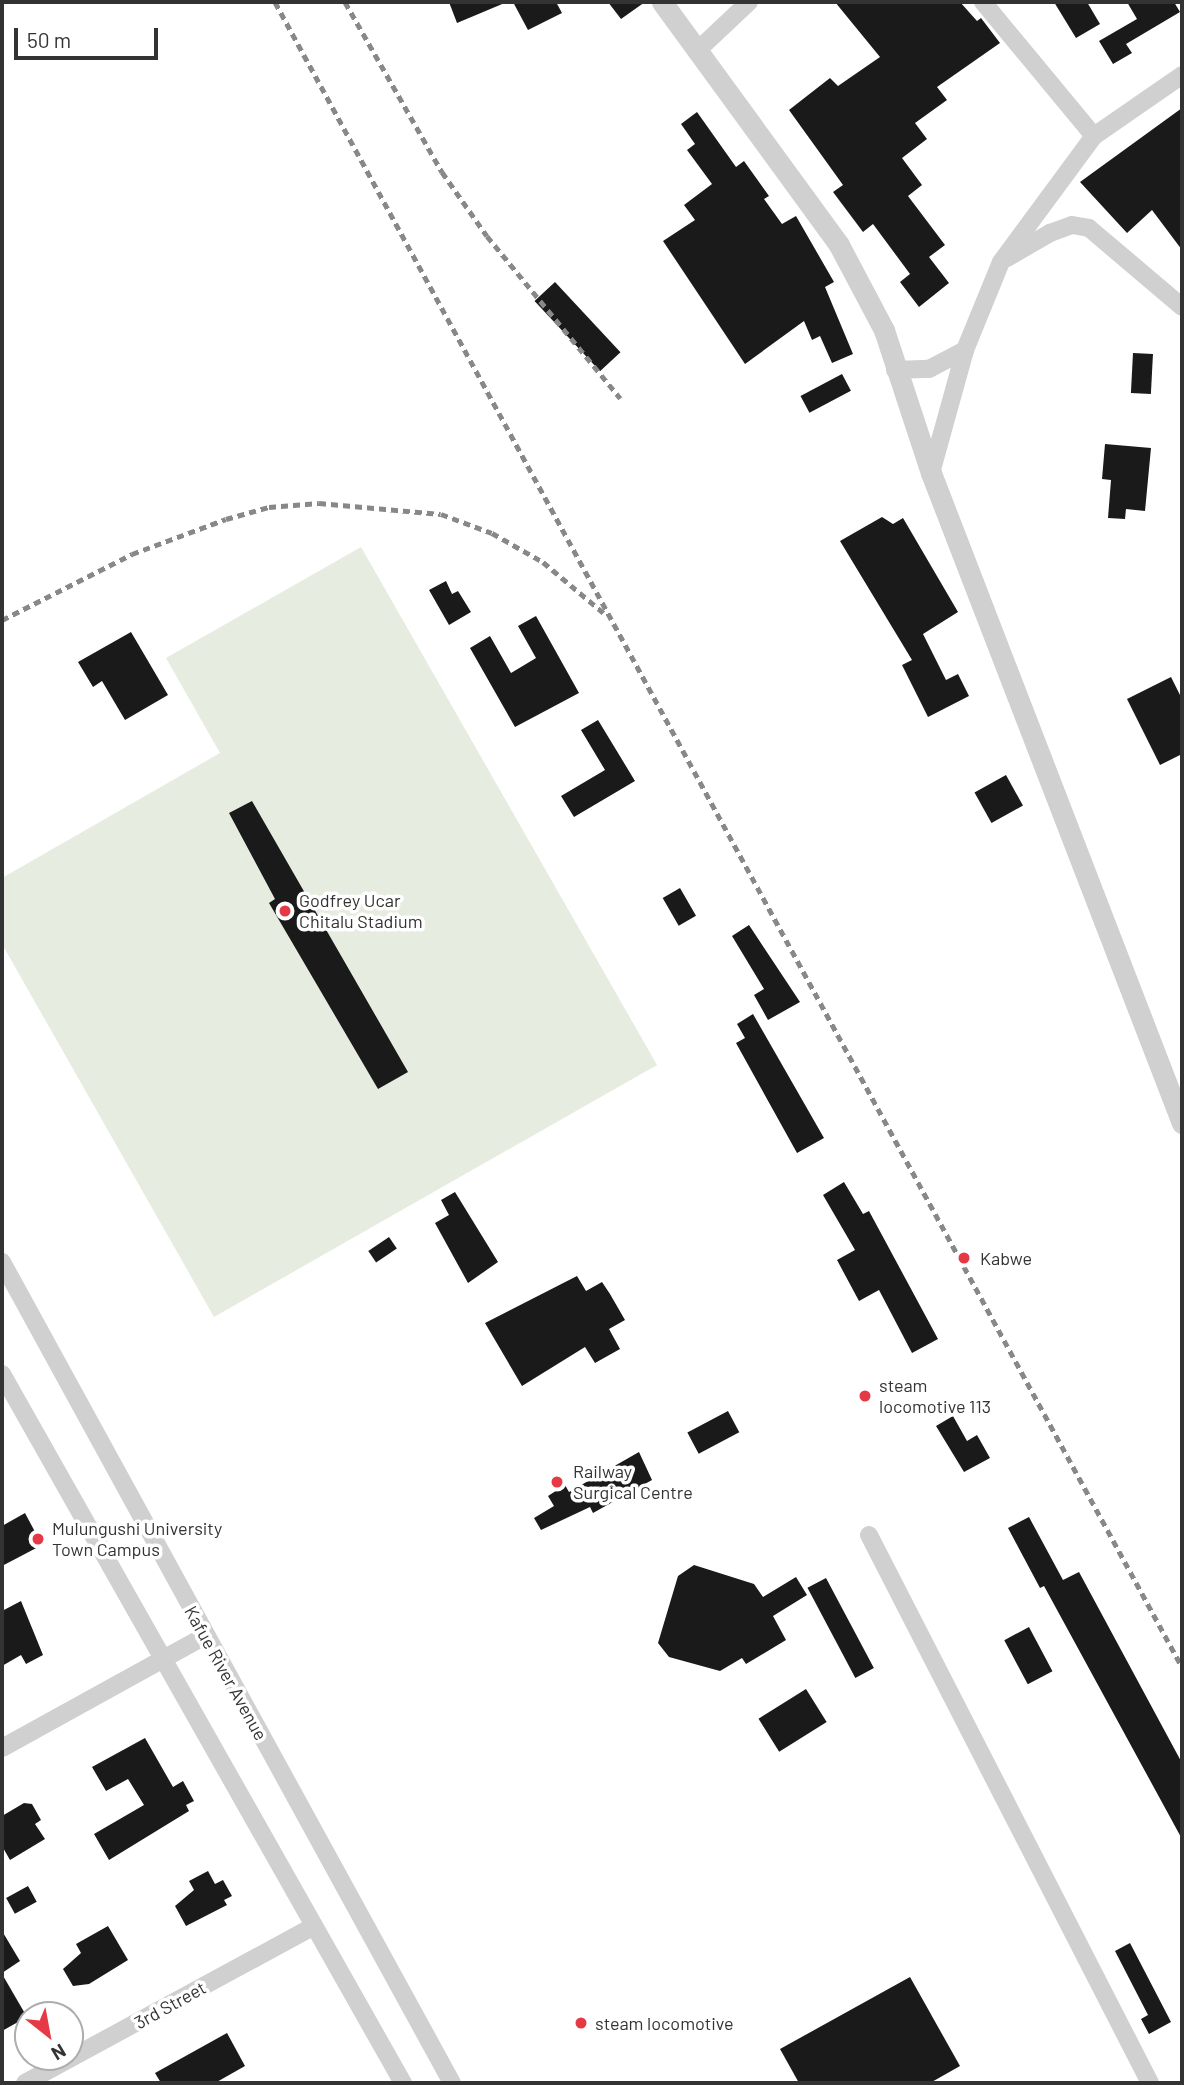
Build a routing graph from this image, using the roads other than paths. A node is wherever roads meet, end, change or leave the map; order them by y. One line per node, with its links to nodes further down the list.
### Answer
1 (662, 2): 4 (street)
2 (750, 2): 4 (street)
3 (984, 2): 6 (street)
4 (698, 50): 10 (street)
5 (1182, 75): 6 (street)
6 (1094, 136): 7 (street)
7 (1001, 262): 8 (street); 9 (street)
8 (1182, 307)
9 (965, 350): 10 (street); 11 (street)
10 (895, 370): 11 (street)
11 (931, 473): 12 (street)
12 (1182, 1123)
13 (2, 1262): 17 (street, Kafue River Avenue)
14 (2, 1374): 15 (street)
15 (9, 1404): 18 (street)
16 (869, 1535): 24 (street)
17 (205, 1636): 18 (street); 23 (street, Kafue River Avenue)
18 (162, 1660): 19 (street); 20 (street)
19 (2, 1748)
20 (314, 1926): 21 (street, 3rd Street); 22 (street)
21 (25, 2083)
22 (403, 2083)
23 (452, 2083)
24 (1150, 2083)

